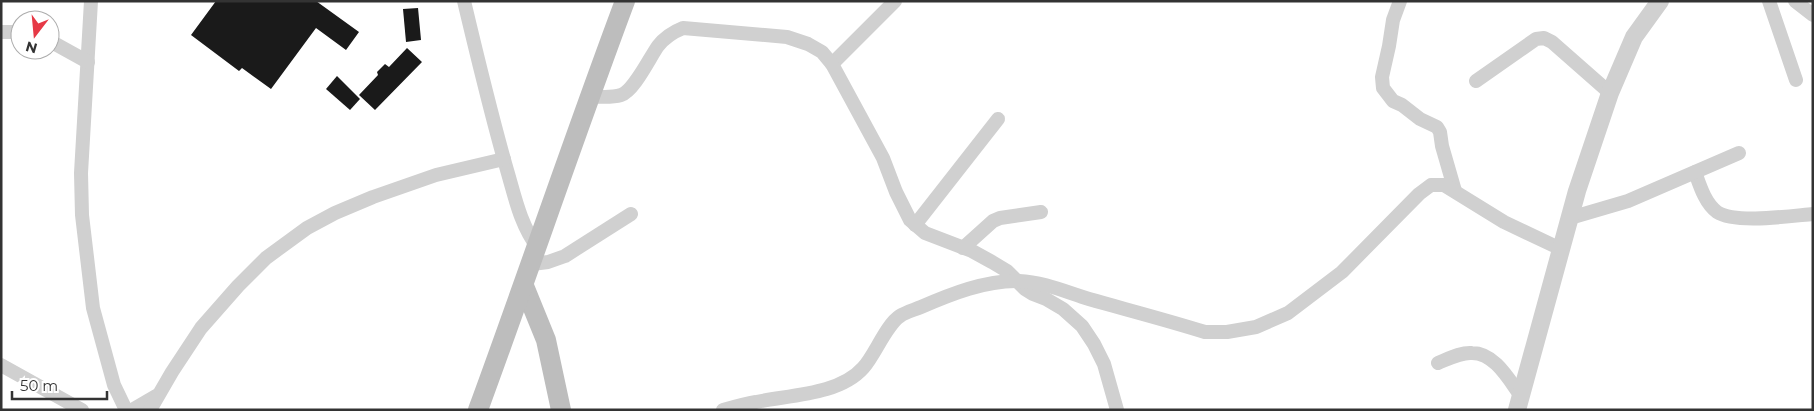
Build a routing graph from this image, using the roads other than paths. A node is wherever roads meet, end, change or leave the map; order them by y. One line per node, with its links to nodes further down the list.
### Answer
1 (91, 1): 11 (street)
2 (464, 1): 19 (street)
3 (625, 1): 16 (main road)
4 (895, 1): 12 (street)
5 (1400, 1): 21 (street)
6 (1660, 1): 15 (street)
7 (1769, 1): 13 (street)
8 (1795, 1): 9 (street)
9 (1813, 15)
10 (60, 47): 11 (street)
11 (88, 62): 37 (street)
12 (832, 64): 16 (street); 26 (street)
13 (1796, 80)
14 (1476, 82): 15 (street)
15 (1610, 93): 25 (street)
16 (589, 96): 29 (main road)
17 (998, 119): 26 (street)
18 (1739, 153): 20 (street)
19 (504, 159): 29 (street); 34 (street)
20 (1695, 172): 24 (street); 25 (street)
21 (1455, 191): 28 (street); 30 (street)
22 (1041, 212): 27 (street)
23 (630, 214): 29 (street)
24 (1813, 214)
25 (1570, 218): 28 (street)
26 (915, 225): 27 (street)
27 (963, 248): 30 (street)
28 (1561, 249): 35 (street)
29 (535, 256): 31 (main road)
30 (1018, 281): 42 (street); 43 (street)
31 (524, 286): 40 (main road); 41 (main road)
32 (1438, 363): 35 (street)
33 (1, 365): 36 (street)
34 (159, 394): 38 (street); 39 (street)
35 (1519, 403)
36 (82, 410)
37 (126, 410)
38 (132, 410)
39 (150, 410)
40 (478, 410)
41 (561, 410)
42 (723, 410)
43 (1117, 410)

